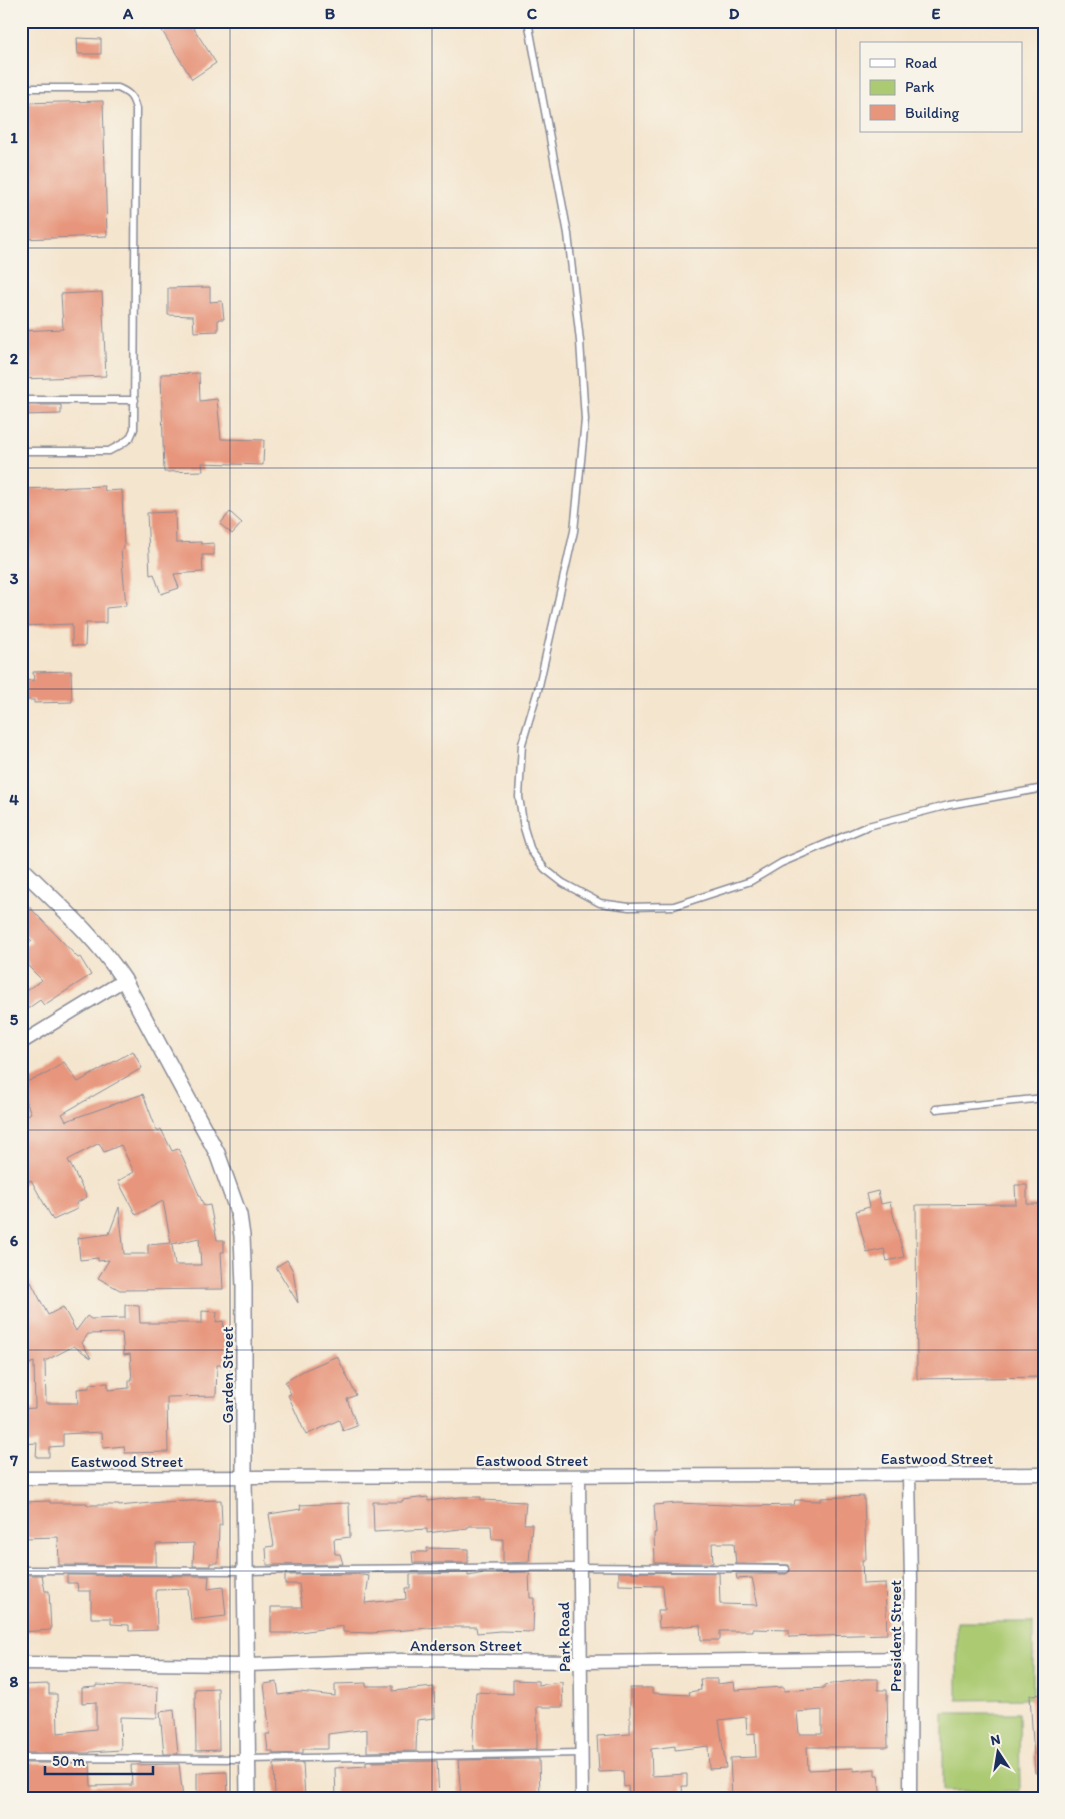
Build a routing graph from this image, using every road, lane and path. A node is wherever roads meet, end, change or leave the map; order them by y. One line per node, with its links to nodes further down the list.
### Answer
1 (528, 21): 6 (lane)
2 (21, 88): 4 (lane)
3 (21, 400): 4 (lane)
4 (135, 400): 5 (lane)
5 (21, 451)
6 (1044, 788)
7 (21, 868): 8 (street, Garden Street)
8 (124, 980): 9 (street); 15 (street, Garden Street)
9 (21, 1043)
10 (1044, 1098): 11 (lane)
11 (936, 1109)
12 (1044, 1474): 13 (street, Eastwood Street)
13 (909, 1475): 14 (street, Eastwood Street); 21 (street, President Street)
14 (579, 1476): 15 (street, Eastwood Street); 17 (street, Park Road)
15 (244, 1477): 16 (street, Eastwood Street); 20 (street, Garden Street)
16 (21, 1478)
17 (579, 1567): 18 (lane); 20 (lane); 22 (street, Park Road)
18 (786, 1569)
19 (21, 1570): 20 (lane)
20 (246, 1572): 24 (street, Garden Street)
21 (911, 1658): 22 (street, Anderson Street); 30 (street, President Street)
22 (582, 1662): 24 (street, Anderson Street); 25 (street, Park Road)
23 (21, 1663): 24 (street, Anderson Street)
24 (246, 1664): 27 (street, Garden Street)
25 (581, 1753): 27 (lane); 29 (street, Park Road)
26 (21, 1758): 27 (lane)
27 (247, 1759): 28 (street, Garden Street)
28 (248, 1798)
29 (582, 1798)
30 (910, 1798)

